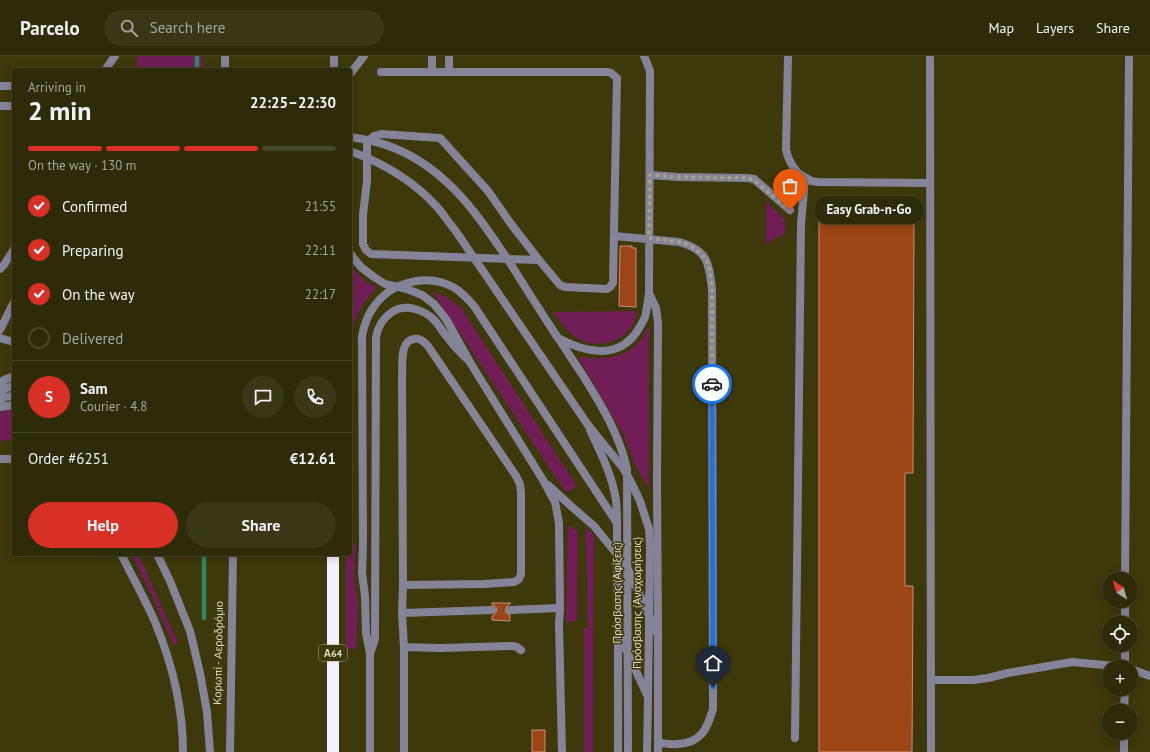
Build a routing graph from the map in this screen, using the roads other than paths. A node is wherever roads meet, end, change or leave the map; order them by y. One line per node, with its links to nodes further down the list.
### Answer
1 (115, 56): 11 (street)
2 (225, 56): 12 (street)
3 (334, 56): 13 (street)
4 (364, 56): 14 (street)
5 (432, 56): 16 (street)
6 (449, 56): 17 (street)
7 (644, 56): 24 (street)
8 (788, 56): 25 (street)
9 (930, 56): 26 (street)
10 (1129, 56): 59 (street)
11 (108, 68)
12 (225, 68)
13 (334, 68)
14 (352, 71)
15 (381, 72): 16 (street)
16 (432, 72): 17 (street)
17 (449, 72): 28 (street)
18 (0, 86): 19 (street)
19 (12, 86)
20 (0, 106): 21 (street)
21 (12, 106)
22 (352, 137): 37 (street, Πρόσβασης (Αφίξεις), bridge)
23 (352, 152): 49 (street, bridge)
24 (650, 175): 27 (street); 29 (street)
25 (805, 178): 26 (street); 75 (street)
26 (930, 183): 73 (street)
27 (790, 210)
28 (614, 236): 29 (street); 32 (street)
29 (649, 238): 34 (street); 77 (street)
30 (12, 252): 33 (street)
31 (352, 255): 40 (street)
32 (539, 260): 32 (street)
33 (0, 269)
34 (649, 293): 37 (street); 66 (street)
35 (12, 306): 36 (street)
36 (0, 330)
37 (557, 336): 58 (street, Πρόσβασης (Αφίξεις))
38 (0, 338): 39 (street)
39 (12, 341)
40 (471, 364): 52 (street); 69 (street)
41 (12, 377): 42 (street)
42 (0, 383)
43 (12, 386): 44 (street)
44 (0, 392)
45 (12, 396): 46 (street)
46 (0, 400)
47 (12, 405): 48 (street)
48 (0, 407)
49 (588, 425): 53 (street, Πρόσβασης (Αναχωρήσεις), bridge); 74 (street, Πρόσβασης (Αναχωρήσεις), bridge)
50 (0, 459): 51 (street)
51 (12, 459)
52 (543, 480): 58 (street); 61 (street)
53 (617, 523): 65 (street, Πρόσβασης (Αναχωρήσεις), bridge); 69 (street, bridge)
54 (121, 556): 78 (street)
55 (158, 556): 79 (street)
56 (233, 556): 80 (street, Κορωπί - Αεροδρόμιο)
57 (333, 556): 81 (highway, Α64)
58 (628, 569): 66 (street); 86 (street, Πρόσβασης (Αφίξεις))
59 (1125, 572)
60 (403, 585): 60 (street); 64 (street)
61 (560, 608): 63 (street); 84 (street)
62 (492, 610): 64 (street)
63 (510, 610)
64 (402, 613): 67 (street)
65 (618, 632): 74 (street, bridge); 85 (street, Πρόσβασης (Αναχωρήσεις))
66 (658, 635): 77 (street)
67 (404, 647): 68 (street); 83 (street)
68 (521, 650)
69 (370, 654): 82 (street)
70 (1102, 665): 73 (street)
71 (1138, 671): 72 (street)
72 (1150, 676)
73 (931, 680): 89 (street)
74 (648, 697): 87 (street, Πρόσβασης (Αναχωρήσεις))
75 (795, 738)
76 (1124, 740): 90 (street)
77 (659, 743): 88 (street)
78 (183, 752)
79 (210, 752)
80 (230, 752)
81 (333, 752)
82 (370, 752)
83 (404, 752)
84 (562, 752)
85 (618, 752)
86 (628, 752)
87 (647, 752)
88 (658, 752)
89 (931, 752)
90 (1124, 752)

